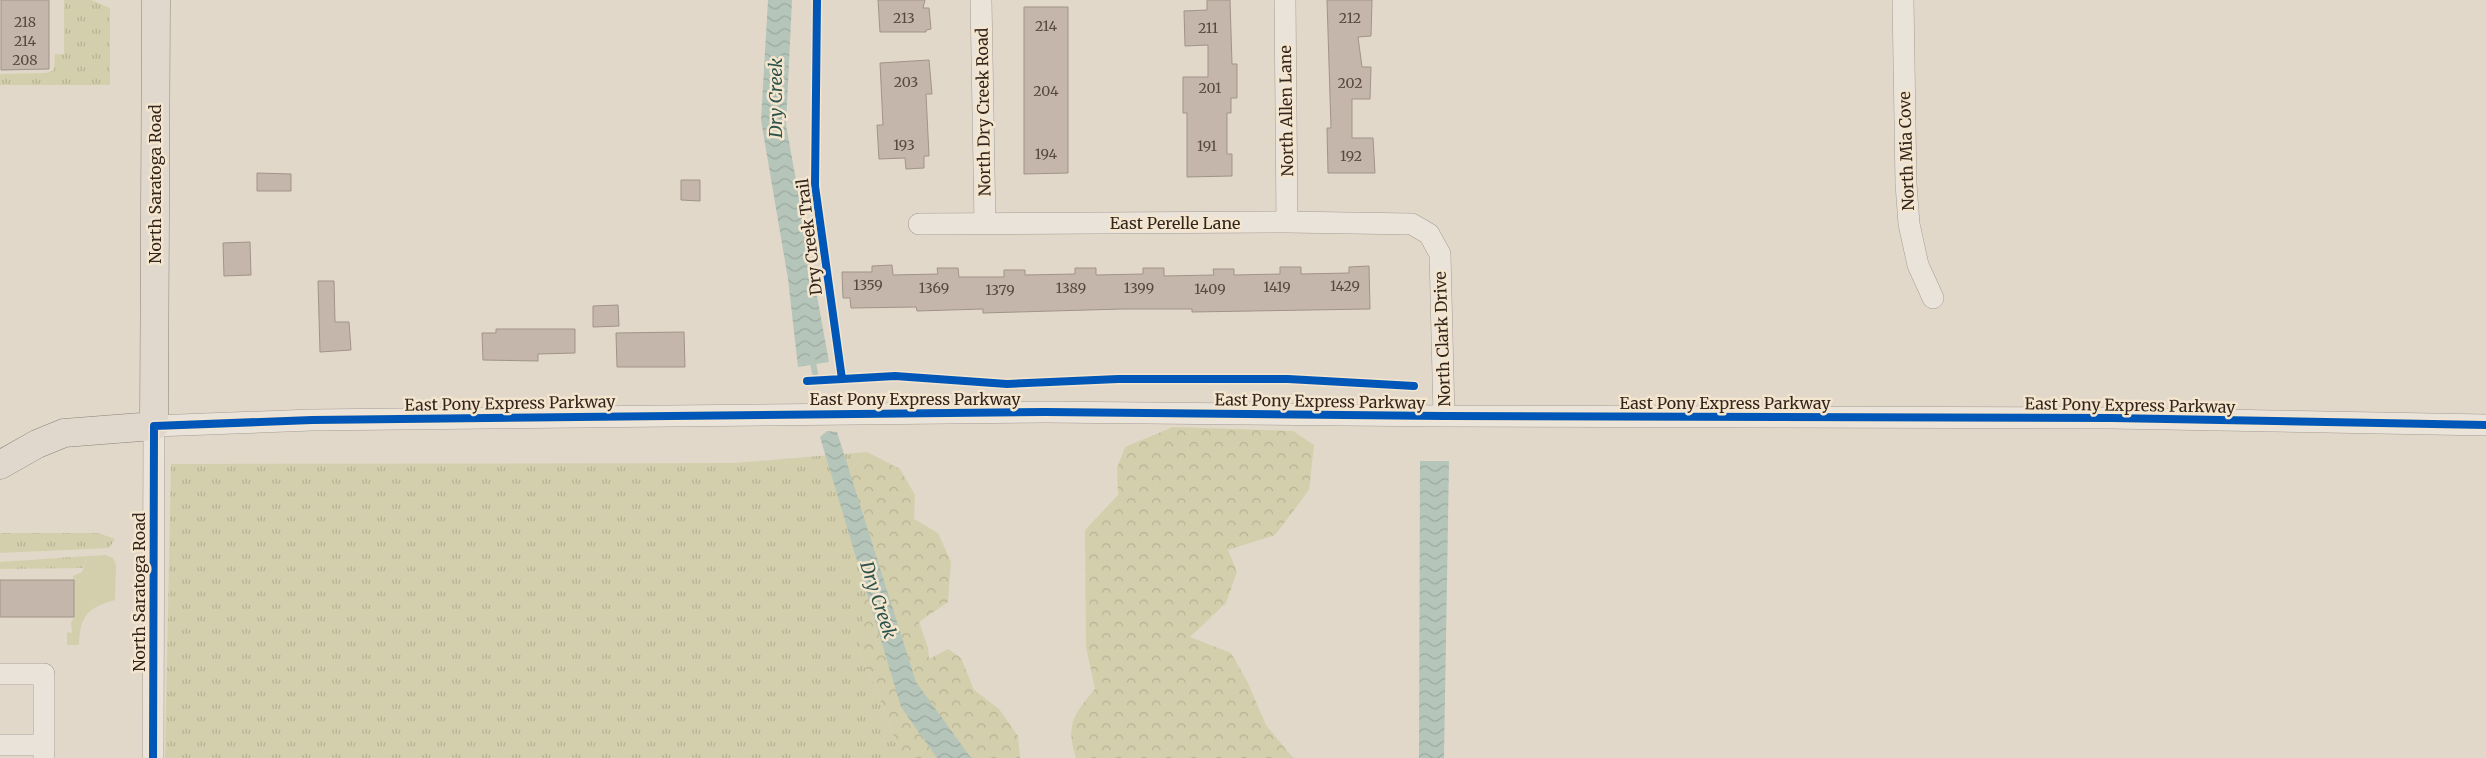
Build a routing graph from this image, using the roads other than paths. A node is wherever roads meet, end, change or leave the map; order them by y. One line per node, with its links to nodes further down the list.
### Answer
1 (156, 0): 12 (main road, North Saratoga Road)
2 (980, 0): 7 (street, North Dry Creek Road)
3 (1285, 0): 5 (street, North Allen Lane)
4 (1903, 0): 9 (street, North Mia Cove)
5 (1287, 222): 7 (street, East Perelle Lane); 8 (street, East Perelle Lane)
6 (919, 224): 7 (street, East Perelle Lane)
7 (985, 224)
8 (1429, 234): 10 (street, North Clark Drive)
9 (1933, 298)
10 (1444, 416): 11 (street, East Pony Express Parkway); 12 (street, East Pony Express Parkway)
11 (2486, 425)
12 (154, 426): 13 (main road, East Pony Express Parkway); 17 (street, North Saratoga Road)
13 (0, 465)
14 (0, 674): 16 (street)
15 (0, 745): 16 (street)
16 (44, 752)
17 (152, 758)

